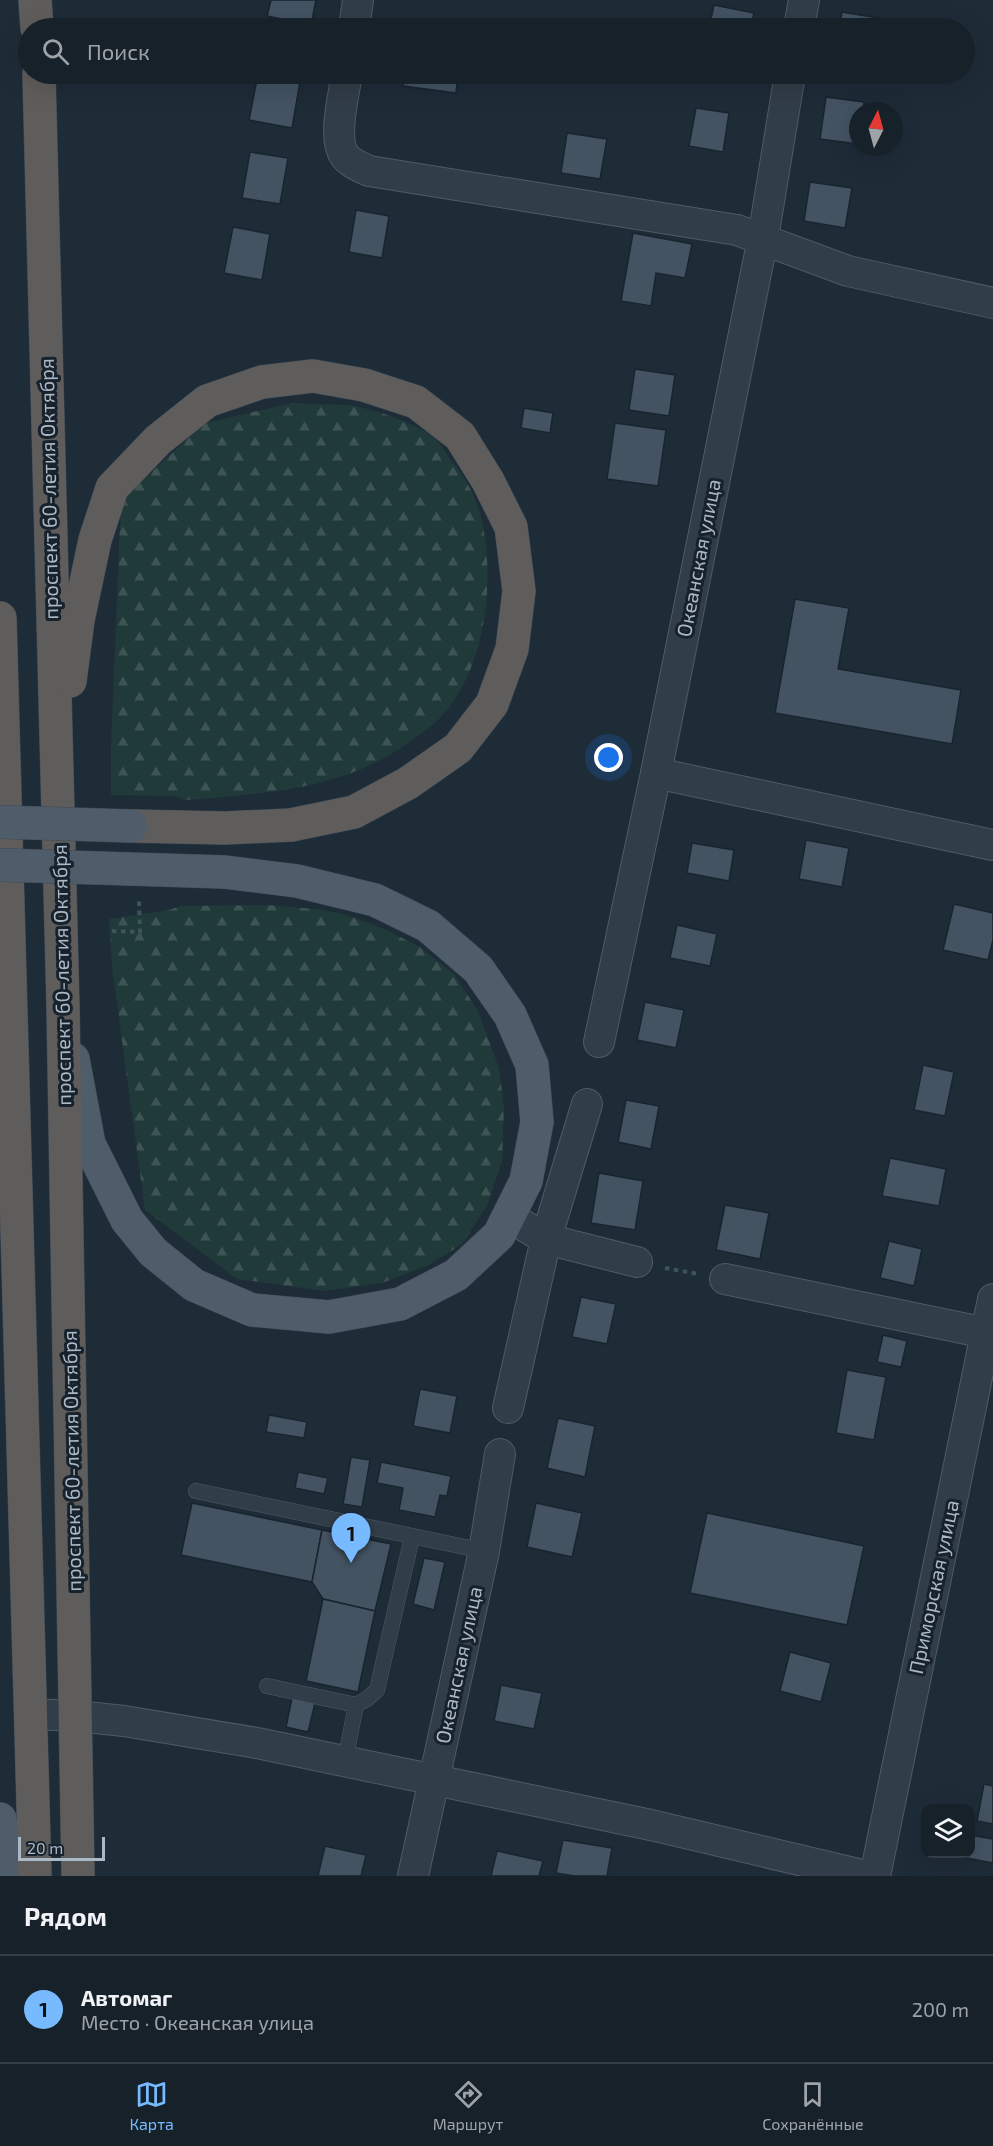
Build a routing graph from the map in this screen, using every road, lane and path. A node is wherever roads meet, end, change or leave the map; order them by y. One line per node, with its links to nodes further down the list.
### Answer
1 (35, 0): 4 (highway)
2 (358, 0): 5 (street)
3 (804, 0): 6 (street)
4 (36, 18)
5 (355, 18)
6 (801, 18)
7 (39, 84): 14 (highway, проспект 60-летия Октября)
8 (345, 84): 10 (street)
9 (788, 84): 10 (street, Океанская улица)
10 (763, 238): 11 (street); 13 (street, Океанская улица)
11 (993, 303)
12 (0, 618): 37 (highway)
13 (656, 773): 17 (street); 22 (street, Океанская улица)
14 (57, 802): 16 (highway); 21 (highway, проспект 60-летия Октября)
15 (0, 822): 16 (main road, bridge)
16 (131, 825)
17 (993, 845)
18 (0, 866): 19 (main road, bridge)
19 (134, 883): 20 (path); 24 (main road)
20 (112, 931)
21 (63, 1007): 24 (main road); 38 (highway, проспект 60-летия Октября)
22 (599, 1042)
23 (587, 1104): 25 (street)
24 (508, 1216): 25 (street)
25 (546, 1239): 26 (street); 30 (street)
26 (637, 1262): 27 (path)
27 (725, 1279): 29 (street)
28 (993, 1299): 29 (street, Приморская улица)
29 (986, 1333): 47 (street, Приморская улица)
30 (508, 1408)
31 (500, 1454): 34 (street, Океанская улица)
32 (196, 1491): 33 (lane)
33 (412, 1537): 34 (lane); 36 (lane)
34 (484, 1551): 40 (street, Океанская улица)
35 (267, 1686): 36 (lane)
36 (356, 1705): 39 (lane)
37 (31, 1714): 38 (street); 43 (highway)
38 (76, 1716): 39 (street); 44 (highway, проспект 60-летия Октября)
39 (345, 1761): 40 (street)
40 (434, 1780): 45 (street, Океанская улица); 46 (street)
41 (0, 1819): 42 (main road)
42 (9, 1876)
43 (35, 1876)
44 (78, 1876)
45 (412, 1876)
46 (867, 1876)
47 (875, 1876)

